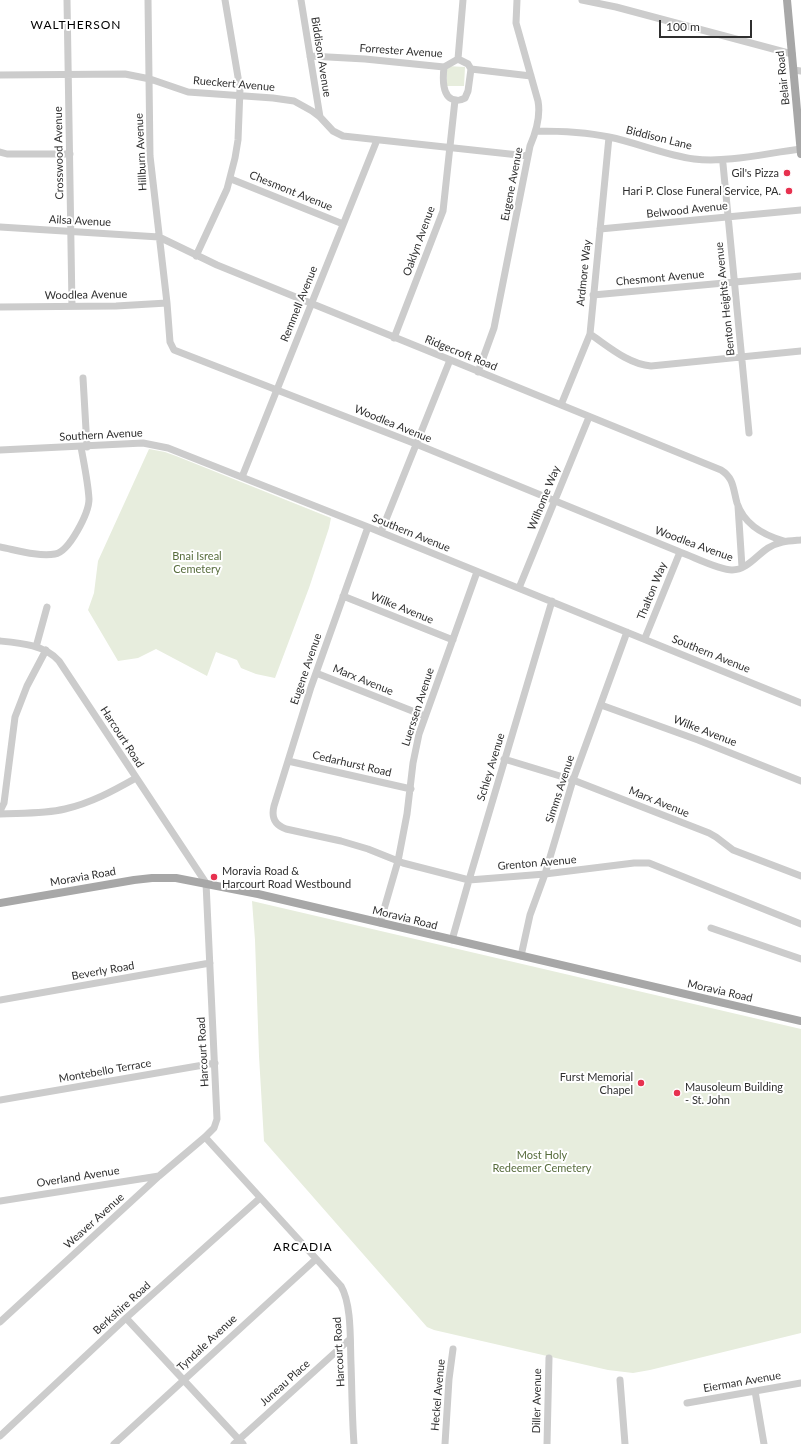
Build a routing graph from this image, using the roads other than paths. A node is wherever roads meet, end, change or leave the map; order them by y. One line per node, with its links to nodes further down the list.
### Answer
1 (67, 0): 15 (street, Crosswood Avenue)
2 (148, 0): 18 (street, Hillburn Avenue)
3 (224, 0): 19 (street)
4 (301, 0): 10 (street, Biddison Avenue)
5 (463, 0): 11 (street)
6 (517, 0): 17 (street, Eugene Avenue)
7 (582, 0): 9 (street)
8 (787, 0): 9 (main road, Belair Road)
9 (792, 54): 14 (main road, Belair Road)
10 (310, 56): 12 (street, Forrester Avenue); 21 (street, Biddison Avenue)
11 (458, 59): 12 (street, Forrester Avenue); 13 (street, Forrester Avenue)
12 (444, 67): 20 (street)
13 (471, 69): 17 (street); 20 (street)
14 (798, 70): 26 (main road, Belair Road)
15 (68, 74): 16 (street, Rueckert Avenue); 18 (street, Rueckert Avenue); 28 (street, Crosswood Avenue)
16 (0, 75)
17 (531, 76): 22 (street, Eugene Avenue)
18 (150, 79): 19 (street, Rueckert Avenue); 39 (street, Hillburn Avenue)
19 (240, 96): 21 (street, Rueckert Avenue); 32 (street)
20 (456, 100): 25 (street, Oaklyn Avenue)
21 (320, 117): 24 (street)
22 (536, 131): 23 (street, Biddison Lane); 30 (street, Eugene Avenue)
23 (609, 137): 26 (street, Biddison Lane); 37 (street, Ardmore Way)
24 (377, 140): 25 (street); 35 (street, Remmell Avenue)
25 (450, 147): 30 (street); 49 (street, Oaklyn Avenue)
26 (801, 149): 29 (main road, Belair Road)
27 (0, 152): 28 (street)
28 (70, 154): 38 (street, Crosswood Avenue)
29 (801, 154)
30 (528, 156): 53 (street, Eugene Avenue)
31 (723, 164): 34 (street, Benton Heights Avenue)
32 (231, 179): 35 (street, Chesmont Avenue); 40 (street)
33 (801, 210): 34 (street, Belwood Avenue)
34 (728, 217): 37 (street, Belwood Avenue); 42 (street, Benton Heights Avenue)
35 (343, 224): 45 (street, Remmell Avenue)
36 (0, 227): 38 (street, Ailsa Avenue)
37 (600, 229): 43 (street, Ardmore Way)
38 (71, 231): 39 (street, Ailsa Avenue); 46 (street, Crosswood Avenue)
39 (159, 237): 40 (street, Ridgecroft Road); 44 (street, Hillburn Avenue)
40 (196, 256): 45 (street, Ridgecroft Road)
41 (801, 276): 42 (street, Chesmont Avenue)
42 (734, 282): 43 (street, Chesmont Avenue); 51 (street, Benton Heights Avenue)
43 (593, 295): 48 (street, Ardmore Way)
44 (167, 303): 46 (street, Woodlea Avenue); 55 (street, Woodlea Avenue)
45 (311, 304): 49 (street, Ridgecroft Road); 55 (street, Remmell Avenue)
46 (72, 306): 47 (street, Woodlea Avenue)
47 (0, 307)
48 (590, 334): 51 (street); 56 (street, Ardmore Way)
49 (394, 338): 52 (street, Ridgecroft Road)
50 (801, 352): 51 (street)
51 (741, 358): 58 (street, Benton Heights Avenue)
52 (450, 360): 53 (street, Ridgecroft Road); 59 (street)
53 (478, 372): 56 (street, Ridgecroft Road)
54 (83, 378): 60 (street)
55 (277, 389): 59 (street, Woodlea Avenue); 62 (street, Remmell Avenue)
56 (561, 406): 57 (street, Ridgecroft Road)
57 (589, 417): 63 (street, Wilhome Way); 64 (street, Ridgecroft Road)
58 (749, 433)
59 (416, 444): 63 (street, Woodlea Avenue); 66 (street)
60 (84, 447): 61 (street, Southern Avenue); 62 (street, Southern Avenue); 69 (street)
61 (0, 450)
62 (242, 476): 65 (street, Southern Avenue)
63 (555, 501): 70 (street, Woodlea Avenue); 73 (street, Wilhome Way)
64 (738, 503): 68 (street, Ridgecroft Road); 71 (street, Ridgecroft Road)
65 (368, 527): 66 (street, Southern Avenue); 74 (street, Eugene Avenue)
66 (381, 532): 72 (street, Southern Avenue)
67 (801, 540): 68 (street, Woodlea Avenue)
68 (784, 541): 71 (street, Woodlea Avenue)
69 (0, 547)
70 (680, 552): 71 (street, Woodlea Avenue); 78 (street, Thalton Way)
71 (742, 567)
72 (477, 572): 73 (street, Southern Avenue); 79 (street, Luerssen Avenue)
73 (519, 588): 75 (street, Southern Avenue)
74 (343, 596): 79 (street, Wilke Avenue); 83 (street, Eugene Avenue)
75 (552, 601): 77 (street, Southern Avenue); 87 (street, Schley Avenue)
76 (47, 607): 81 (street)
77 (627, 632): 78 (street, Southern Avenue); 85 (street, Simms Avenue)
78 (645, 638): 84 (street, Southern Avenue)
79 (453, 640): 86 (street, Luerssen Avenue)
80 (0, 641): 81 (street)
81 (36, 647): 82 (street)
82 (46, 650): 89 (street, Harcourt Road); 93 (street)
83 (316, 673): 86 (street, Marx Avenue); 88 (street, Eugene Avenue)
84 (801, 702)
85 (601, 704): 90 (street, Simms Avenue); 91 (street, Wilke Avenue)
86 (425, 716): 92 (street, Luerssen Avenue)
87 (504, 759): 90 (street, Marx Avenue); 98 (street, Schley Avenue)
88 (288, 761): 92 (street, Cedarhurst Road); 94 (street, Eugene Avenue)
89 (136, 778): 93 (street); 99 (street, Harcourt Road)
90 (573, 780): 96 (street, Simms Avenue); 97 (street, Marx Avenue)
91 (801, 781)
92 (411, 789): 95 (street, Luerssen Avenue)
93 (0, 813)
94 (274, 820): 95 (street, Grenton Avenue)
95 (398, 861): 98 (street, Grenton Avenue); 101 (street, Luerssen Avenue)
96 (545, 874): 98 (street, Grenton Avenue); 102 (street, Grenton Avenue); 105 (street, Simms Avenue)
97 (801, 876)
98 (468, 880): 104 (street, Schley Avenue)
99 (206, 883): 100 (main road, Moravia Road); 101 (main road, Moravia Road); 107 (street, Harcourt Road)
100 (0, 903)
101 (380, 923): 104 (main road, Moravia Road)
102 (801, 924)
103 (710, 928): 106 (street)
104 (452, 940): 105 (main road, Moravia Road)
105 (521, 956): 109 (main road, Moravia Road)
106 (801, 959)
107 (210, 963): 108 (street, Beverly Road); 110 (street, Harcourt Road)
108 (0, 1000)
109 (801, 1021)
110 (214, 1063): 111 (street, Montebello Terrace); 112 (street, Harcourt Road)
111 (0, 1100)
112 (205, 1137): 113 (street, Weaver Avenue); 114 (street, Harcourt Road)
113 (159, 1176): 115 (street, Overland Avenue); 118 (street, Weaver Avenue)
114 (260, 1198): 116 (street, Harcourt Road); 117 (street, Berkshire Road)
115 (0, 1201)
116 (316, 1259): 119 (street, Harcourt Road); 122 (street, Tyndale Avenue)
117 (126, 1318): 122 (street); 127 (street, Berkshire Road)
118 (0, 1322)
119 (350, 1339): 128 (street, Juneau Place); 130 (street, Harcourt Road)
120 (453, 1349): 131 (street, Heckel Avenue)
121 (549, 1358): 132 (street, Diller Avenue)
122 (184, 1380): 128 (street); 129 (street, Tyndale Avenue)
123 (620, 1380): 133 (street)
124 (801, 1383): 125 (street, Eierman Avenue)
125 (755, 1391): 126 (street, Eierman Avenue); 134 (street)
126 (687, 1403)
127 (0, 1436)
128 (239, 1443)
129 (114, 1444)
130 (354, 1444)
131 (445, 1444)
132 (547, 1444)
133 (626, 1444)
134 (764, 1444)

